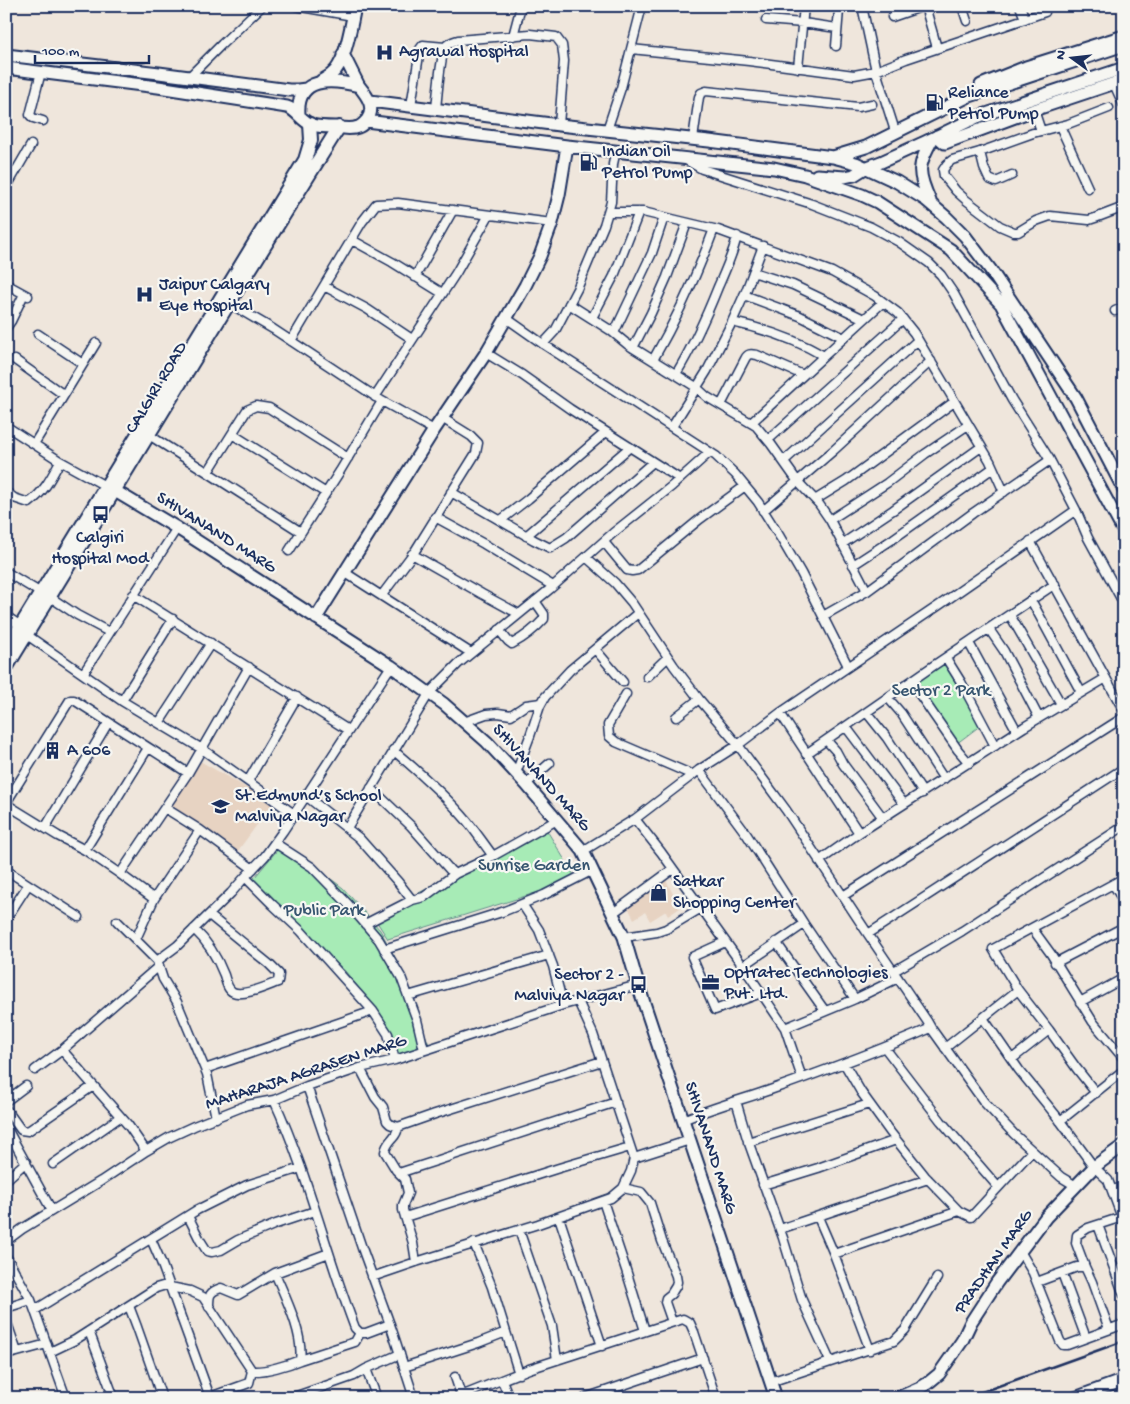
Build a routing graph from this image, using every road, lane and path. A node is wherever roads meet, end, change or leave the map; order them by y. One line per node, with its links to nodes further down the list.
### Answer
1 (262, 6): 33 (street)
2 (296, 6): 11 (street)
3 (521, 6): 19 (street)
4 (642, 6): 25 (street)
5 (804, 6): 17 (street)
6 (862, 6): 31 (street)
7 (925, 6): 13 (street); 24 (street)
8 (962, 6): 16 (street)
9 (1020, 6): 14 (street)
10 (839, 10): 18 (street)
11 (354, 11): 26 (main road)
12 (1046, 12): 14 (street)
13 (892, 17)
14 (1025, 19): 24 (street)
15 (766, 20): 17 (street)
16 (967, 21)
17 (803, 23): 18 (street); 29 (street)
18 (837, 28): 22 (street)
19 (512, 36): 23 (street); 52 (street)
20 (1124, 36): 40 (main road)
21 (1124, 45): 38 (main road)
22 (836, 46)
23 (444, 47): 42 (street); 45 (street)
24 (938, 48): 31 (street)
25 (631, 49): 29 (street); 55 (street)
26 (344, 54): 34 (main road); 36 (main road)
27 (6, 55): 33 (main road)
28 (6, 68): 32 (main road)
29 (798, 68): 31 (street)
30 (1124, 68): 48 (main road)
31 (876, 71): 57 (street)
32 (41, 72): 47 (main road); 49 (street)
33 (189, 77): 37 (main road)
34 (320, 82): 36 (main road); 37 (main road)
35 (1119, 82): 43 (street); 46 (main road)
36 (359, 86): 39 (main road)
37 (306, 88): 47 (main road)
38 (967, 97): 40 (main road); 48 (main road)
39 (370, 101): 42 (main road); 50 (main road)
40 (955, 102): 57 (main road)
41 (872, 104): 59 (street)
42 (411, 106): 45 (main road)
43 (1124, 106)
44 (1109, 108): 53 (street)
45 (436, 109): 52 (main road)
46 (1034, 110): 56 (street); 58 (main road)
47 (299, 114): 51 (main road)
48 (977, 116): 58 (main road)
49 (43, 121)
50 (366, 121): 54 (main road); 61 (main road)
51 (310, 124): 54 (main road); 93 (main road, CALGIRI ROAD)
52 (559, 125): 55 (main road)
53 (1060, 126): 56 (street); 72 (street)
54 (339, 127): 93 (main road, CALGIRI ROAD)
55 (607, 130): 59 (main road)
56 (1041, 131): 64 (street)
57 (895, 132): 62 (main road)
58 (935, 137): 67 (main road); 74 (main road)
59 (693, 139): 66 (main road)
60 (31, 145): 71 (street)
61 (566, 146): 63 (main road); 81 (main road)
62 (866, 147): 66 (main road); 67 (main road)
63 (616, 150): 65 (main road); 77 (street)
64 (980, 152): 70 (street); 75 (street)
65 (680, 157): 68 (main road); 141 (street)
66 (833, 157): 67 (main road)
67 (860, 166): 69 (main road); 74 (main road)
68 (805, 174): 69 (main road); 73 (main road)
69 (854, 175): 73 (main road)
70 (1012, 175)
71 (6, 188)
72 (1088, 188)
73 (862, 195): 164 (main road)
74 (931, 204): 149 (main road)
75 (1124, 207)
76 (453, 210): 79 (street); 85 (street); 88 (street)
77 (608, 212): 78 (street); 95 (street)
78 (639, 212): 80 (street); 99 (street)
79 (489, 215): 81 (street); 91 (street)
80 (664, 217): 82 (street); 104 (street)
81 (552, 223): 98 (main road)
82 (687, 223): 83 (street); 112 (street)
83 (714, 229): 84 (street); 116 (street)
84 (737, 236): 86 (street); 119 (street)
85 (352, 240): 88 (street); 90 (street)
86 (763, 246): 87 (street); 94 (street)
87 (754, 272): 92 (street); 100 (street)
88 (415, 277): 91 (street)
89 (6, 284): 103 (street)
90 (324, 286): 107 (street); 109 (street)
91 (442, 293): 107 (street)
92 (744, 295): 102 (street); 106 (street)
93 (225, 300): 109 (street); 134 (main road, CALGIRI ROAD); 151 (main road, CALGIRI ROAD)
94 (883, 302): 100 (street); 101 (street)
95 (569, 304): 99 (street); 111 (street)
96 (1124, 307): 97 (street)
97 (1115, 311)
98 (506, 318): 111 (street); 113 (main road)
99 (592, 318): 104 (street)
100 (864, 319): 106 (street)
101 (903, 319): 108 (street); 135 (street)
102 (732, 322): 114 (street); 121 (street)
103 (6, 328)
104 (614, 333): 112 (street)
105 (38, 334): 118 (street)
106 (844, 338): 114 (street)
107 (412, 339): 123 (street)
108 (918, 340): 117 (street); 143 (street)
109 (291, 341): 123 (street)
110 (96, 343): 118 (street)
111 (543, 344): 129 (street)
112 (633, 348): 116 (street)
113 (486, 353): 126 (main road); 132 (street)
114 (824, 356): 120 (street)
115 (15, 360): 122 (street)
116 (653, 360): 119 (street)
117 (931, 361): 124 (street); 148 (street)
118 (83, 364): 122 (street)
119 (676, 374): 121 (street)
120 (804, 375): 125 (street); 127 (street)
121 (696, 387): 125 (street); 129 (street)
122 (64, 396): 136 (street)
123 (378, 399): 131 (street); 140 (street)
124 (954, 402): 128 (street); 156 (street)
125 (720, 405): 127 (street)
126 (442, 418): 131 (main road); 153 (street)
127 (750, 423): 135 (street)
128 (968, 425): 138 (street); 161 (street)
129 (672, 427): 139 (street)
130 (8, 429): 136 (street)
131 (434, 430): 174 (main road)
132 (606, 432): 137 (street); 160 (street)
133 (232, 434): 140 (street); 146 (street); 155 (street)
134 (149, 435): 146 (street); 151 (main road, CALGIRI ROAD)
135 (768, 440): 143 (street)
136 (34, 444): 142 (street)
137 (630, 447): 144 (street); 165 (street)
138 (981, 447): 145 (street); 168 (street)
139 (710, 452): 147 (street); 150 (street)
140 (348, 458): 155 (street)
141 (1050, 460): 154 (street); 157 (street)
142 (60, 461): 151 (street); 152 (street)
143 (784, 461): 148 (street)
144 (653, 462): 147 (street); 165 (street)
145 (993, 468): 154 (street); 172 (street)
146 (208, 472): 163 (street)
147 (680, 479): 167 (street)
148 (798, 482): 156 (street); 158 (street)
149 (1122, 483)
150 (745, 486): 158 (street); 167 (street)
151 (111, 488): 162 (main road, SHIVANAND MARG); 179 (main road, CALGIRI ROAD)
152 (6, 492)
153 (451, 492): 159 (street); 160 (street)
154 (1004, 492): 177 (street)
155 (326, 493): 163 (street)
156 (815, 500): 161 (street)
157 (1076, 510): 166 (street); 183 (street)
158 (764, 511): 188 (street)
159 (436, 516): 170 (street); 176 (street)
160 (501, 520): 165 (street)
161 (830, 520): 168 (street)
162 (177, 528): 178 (street); 189 (main road, SHIVANAND MARG)
163 (301, 532): 169 (street)
164 (1124, 532)
165 (526, 536)
166 (1030, 541): 175 (street); 203 (street)
167 (604, 542): 171 (street)
168 (842, 544): 172 (street)
169 (289, 551)
170 (412, 554): 180 (street); 185 (street)
171 (586, 557): 176 (street); 184 (street)
172 (852, 566): 177 (street)
173 (6, 572): 179 (street)
174 (344, 572): 180 (street); 189 (main road)
175 (1055, 584): 181 (street); 208 (street)
176 (553, 586): 182 (street)
177 (867, 591): 188 (street)
178 (133, 594): 190 (street); 194 (street)
179 (46, 595): 192 (main road, CALGIRI ROAD); 194 (street)
180 (382, 596): 199 (street)
181 (1031, 600): 186 (street); 212 (street)
182 (535, 601): 185 (street); 193 (street)
183 (1124, 604)
184 (638, 613): 197 (street); 200 (street)
185 (519, 614): 193 (street)
186 (1010, 615): 191 (street); 219 (street)
187 (6, 616): 192 (street)
188 (823, 616): 203 (street)
189 (316, 618): 202 (main road, SHIVANAND MARG)
190 (172, 619): 195 (street); 217 (street)
191 (989, 628): 196 (street); 225 (street)
192 (24, 630): 198 (main road, CALGIRI ROAD); 205 (main road, CALGIRI ROAD); 206 (street)
193 (500, 630): 199 (street)
194 (109, 632): 206 (street)
195 (211, 643): 204 (street); 228 (street)
196 (969, 643): 201 (street); 231 (street)
197 (595, 649): 209 (street); 218 (street)
198 (6, 650)
199 (471, 653): 211 (street)
200 (668, 657): 207 (street); 216 (street)
201 (946, 658): 210 (street); 234 (street)
202 (391, 666): 211 (main road, SHIVANAND MARG); 230 (street)
203 (848, 666): 221 (street)
204 (249, 667): 214 (street); 236 (street)
205 (6, 668)
206 (83, 674): 217 (street)
207 (647, 677)
208 (1106, 678): 212 (street); 220 (street)
209 (623, 682)
210 (911, 682): 215 (street); 240 (street)
211 (430, 692): 226 (main road, SHIVANAND MARG); 237 (street)
212 (1082, 692): 219 (street)
213 (626, 694): 245 (street)
214 (297, 697): 230 (street); 247 (street)
215 (888, 698): 222 (street); 246 (street)
216 (699, 699): 223 (street); 233 (street)
217 (122, 701): 228 (street)
218 (541, 703): 226 (street); 244 (street)
219 (1061, 704): 225 (street)
220 (1124, 711)
221 (780, 713): 233 (street); 238 (street)
222 (867, 713): 229 (street); 250 (street)
223 (676, 717)
224 (1124, 717): 279 (street)
225 (1039, 718): 231 (street)
226 (464, 722): 244 (main road, SHIVANAND MARG)
227 (108, 723): 235 (street); 252 (street); 260 (street)
228 (159, 723): 236 (street)
229 (846, 727): 232 (street); 253 (street)
230 (348, 730): 251 (street)
231 (1017, 731): 234 (street)
232 (827, 741): 238 (street); 257 (street)
233 (738, 745): 242 (street); 268 (street)
234 (995, 746): 240 (street)
235 (148, 748): 243 (street); 265 (street)
236 (202, 750): 243 (street); 247 (street)
237 (394, 750): 249 (street); 267 (street)
238 (806, 754): 263 (street)
239 (550, 763): 248 (street)
240 (969, 763): 246 (street)
241 (1124, 768): 295 (street)
242 (699, 770): 245 (street); 291 (street)
243 (188, 773): 254 (street)
244 (516, 774): 248 (main road, SHIVANAND MARG)
245 (693, 776): 256 (street)
246 (944, 779): 250 (street)
247 (248, 781): 255 (street)
248 (526, 784): 258 (main road, SHIVANAND MARG)
249 (371, 788): 261 (street); 274 (street)
250 (923, 793): 253 (street)
251 (306, 796): 255 (street); 261 (street)
252 (6, 804): 260 (street)
253 (904, 804): 257 (street)
254 (165, 808): 262 (street); 273 (street)
255 (294, 814): 264 (street)
256 (635, 818): 266 (street); 270 (street)
257 (882, 818): 263 (street)
258 (557, 820): 266 (main road, SHIVANAND MARG); 267 (street)
259 (1124, 826): 305 (street)
260 (45, 828): 265 (street)
261 (347, 828): 281 (street)
262 (200, 830): 269 (street); 280 (street)
263 (858, 833): 268 (street)
264 (274, 843): 269 (street); 290 (street)
265 (85, 850): 273 (street)
266 (583, 851): 272 (main road, SHIVANAND MARG)
267 (493, 856): 274 (street)
268 (819, 861): 279 (street)
269 (253, 869): 275 (street)
270 (674, 869): 284 (street); 285 (street)
271 (6, 870): 278 (street)
272 (593, 870): 283 (street); 285 (main road, SHIVANAND MARG)
273 (120, 874): 280 (street)
274 (455, 874): 281 (street)
275 (245, 877): 286 (street); 315 (street)
276 (1124, 878): 277 (street)
277 (1113, 884): 282 (street); 293 (street)
278 (28, 885): 287 (street); 288 (street)
279 (843, 896): 295 (street)
280 (154, 900): 297 (street)
281 (412, 900): 290 (street)
282 (1124, 902)
283 (522, 904): 300 (street); 301 (street)
284 (701, 908): 296 (street); 298 (street)
285 (613, 913): 296 (main road, SHIVANAND MARG)
286 (209, 915): 294 (street); 294 (street)
287 (78, 917)
288 (6, 918)
289 (117, 921): 297 (street)
290 (365, 924): 300 (street)
291 (804, 924): 299 (street); 311 (street)
292 (1124, 927): 302 (street)
293 (1032, 928): 302 (street); 308 (street)
294 (194, 929): 303 (street)
295 (868, 934): 305 (street)
296 (624, 937): 307 (main road, SHIVANAND MARG)
297 (136, 939): 303 (street)
298 (725, 942): 304 (street); 309 (street)
299 (776, 942): 304 (street); 316 (street)
300 (384, 949): 310 (street)
301 (549, 955): 310 (street); 314 (street)
302 (1055, 962): 313 (street)
303 (158, 963): 323 (street); 331 (street)
304 (743, 966): 309 (street)
305 (896, 974): 311 (street); 319 (street)
306 (1124, 978): 313 (street)
307 (638, 985): 312 (street, MAHARAJA AGRASEN MARG); 347 (main road, SHIVANAND MARG)
308 (1018, 990): 317 (street); 320 (street)
309 (761, 993): 318 (street)
310 (408, 996): 324 (street)
311 (855, 999): 316 (street)
312 (578, 1001): 314 (street, MAHARAJA AGRASEN MARG); 328 (street)
313 (1080, 1002): 326 (street)
314 (563, 1005): 324 (street, MAHARAJA AGRASEN MARG)
315 (373, 1010): 327 (street); 331 (street)
316 (825, 1011): 318 (street)
317 (983, 1018): 322 (street); 325 (street)
318 (784, 1028): 334 (street)
319 (931, 1028): 321 (street); 322 (street)
320 (1049, 1030): 325 (street); 338 (street)
321 (885, 1048): 329 (street); 368 (street)
322 (945, 1048): 357 (street)
323 (62, 1050): 332 (street); 336 (street)
324 (424, 1050): 327 (street, MAHARAJA AGRASEN MARG)
325 (1012, 1058): 348 (street)
326 (1124, 1059)
327 (395, 1060): 330 (street, MAHARAJA AGRASEN MARG)
328 (602, 1061): 342 (street); 350 (street)
329 (844, 1063): 334 (street); 343 (street)
330 (360, 1068): 337 (street, MAHARAJA AGRASEN MARG); 350 (street)
331 (205, 1069): 346 (street)
332 (35, 1070)
333 (1124, 1072): 338 (street)
334 (802, 1078): 341 (street)
335 (26, 1086): 340 (street)
336 (93, 1086): 344 (street); 345 (street)
337 (307, 1086): 339 (street, MAHARAJA AGRASEN MARG); 395 (street)
338 (1096, 1093): 348 (street)
339 (274, 1100): 346 (street, MAHARAJA AGRASEN MARG); 362 (street)
340 (6, 1101)
341 (736, 1101): 347 (street); 353 (street)
342 (616, 1102): 355 (street); 363 (street)
343 (869, 1104): 352 (street); 353 (street)
344 (6, 1109)
345 (120, 1117): 356 (street); 360 (street)
346 (216, 1118): 356 (street, MAHARAJA AGRASEN MARG)
347 (683, 1120): 351 (main road, SHIVANAND MARG)
348 (1060, 1121): 361 (street)
349 (6, 1126): 359 (street)
350 (398, 1127): 363 (street)
351 (690, 1140): 358 (street); 432 (main road, SHIVANAND MARG)
352 (896, 1140): 364 (street); 366 (street)
353 (748, 1142): 366 (street)
354 (1124, 1145): 361 (main road, PRADHAN MARG)
355 (630, 1147): 358 (street); 377 (street)
356 (146, 1151): 373 (street, MAHARAJA AGRASEN MARG)
357 (1032, 1151): 367 (street); 368 (street)
358 (634, 1158): 370 (street)
359 (26, 1162): 365 (street); 373 (street)
360 (53, 1164)
361 (1094, 1167): 367 (main road, PRADHAN MARG); 371 (street)
362 (301, 1168): 374 (street); 376 (street)
363 (399, 1173): 377 (street)
364 (928, 1179): 375 (street); 379 (street)
365 (6, 1180)
366 (763, 1185): 382 (street)
367 (1076, 1186): 387 (main road, PRADHAN MARG)
368 (998, 1187): 375 (street)
369 (1124, 1187): 371 (street)
370 (623, 1188): 372 (street); 406 (street)
371 (1112, 1190): 380 (street)
372 (602, 1201): 378 (street); 411 (street)
373 (52, 1211): 385 (street, MAHARAJA AGRASEN MARG)
374 (315, 1211): 376 (street); 388 (street)
375 (959, 1211): 389 (street)
376 (188, 1216): 384 (street)
377 (405, 1217): 391 (street)
378 (559, 1217): 383 (street); 415 (street)
379 (818, 1217): 382 (street); 389 (street)
380 (1123, 1220): 381 (street)
381 (1098, 1225): 392 (street); 399 (street)
382 (780, 1229): 424 (street)
383 (519, 1230): 386 (street); 423 (street)
384 (151, 1239): 398 (street); 404 (street)
385 (6, 1241)
386 (474, 1243): 391 (street); 412 (street)
387 (1020, 1252): 397 (street); 445 (main road, PRADHAN MARG)
388 (329, 1253): 393 (street); 413 (street)
389 (834, 1254): 417 (street)
390 (6, 1256): 400 (street)
391 (416, 1262): 395 (street)
392 (1085, 1267): 394 (street); 409 (street)
393 (275, 1273): 402 (street); 422 (street)
394 (1062, 1273): 397 (street); 414 (street)
395 (372, 1277): 407 (street)
396 (937, 1278): 417 (street)
397 (1037, 1282): 414 (street)
398 (170, 1287): 401 (street); 402 (street); 427 (street)
399 (1124, 1296)
400 (31, 1300): 403 (street); 404 (street)
401 (129, 1306): 410 (street); 437 (street)
402 (209, 1307): 427 (street)
403 (6, 1308)
404 (35, 1310): 416 (street)
405 (6, 1320): 418 (street)
406 (672, 1322): 411 (street); 421 (street)
407 (390, 1324): 413 (street); 419 (street)
408 (1124, 1324): 409 (street)
409 (1109, 1329): 414 (street)
410 (89, 1331): 416 (street); 436 (street)
411 (645, 1331): 415 (street)
412 (506, 1332): 425 (street); 428 (street)
413 (360, 1333): 422 (street)
414 (1086, 1338)
415 (602, 1346): 423 (street)
416 (48, 1348): 418 (street); 435 (street)
417 (870, 1350): 424 (street)
418 (17, 1352): 420 (street)
419 (400, 1354): 425 (street); 426 (street)
420 (6, 1355)
421 (703, 1358): 442 (street); 443 (street)
422 (300, 1360): 427 (street)
423 (558, 1360): 428 (street)
424 (830, 1361): 432 (street)
425 (404, 1367): 440 (street)
426 (366, 1369): 438 (street); 439 (street)
427 (252, 1371)
428 (519, 1374): 430 (street)
429 (455, 1377): 434 (street)
430 (502, 1380): 434 (street); 441 (street)
431 (1124, 1380): 433 (main road)
432 (770, 1382): 444 (main road, SHIVANAND MARG)
433 (1095, 1394): 446 (main road)
434 (461, 1397)
435 (66, 1398)
436 (114, 1398)
437 (162, 1398)
438 (291, 1398)
439 (376, 1398)
440 (414, 1398)
441 (509, 1398)
442 (585, 1398)
443 (716, 1398)
444 (776, 1398)
445 (896, 1398)
446 (1076, 1398)

